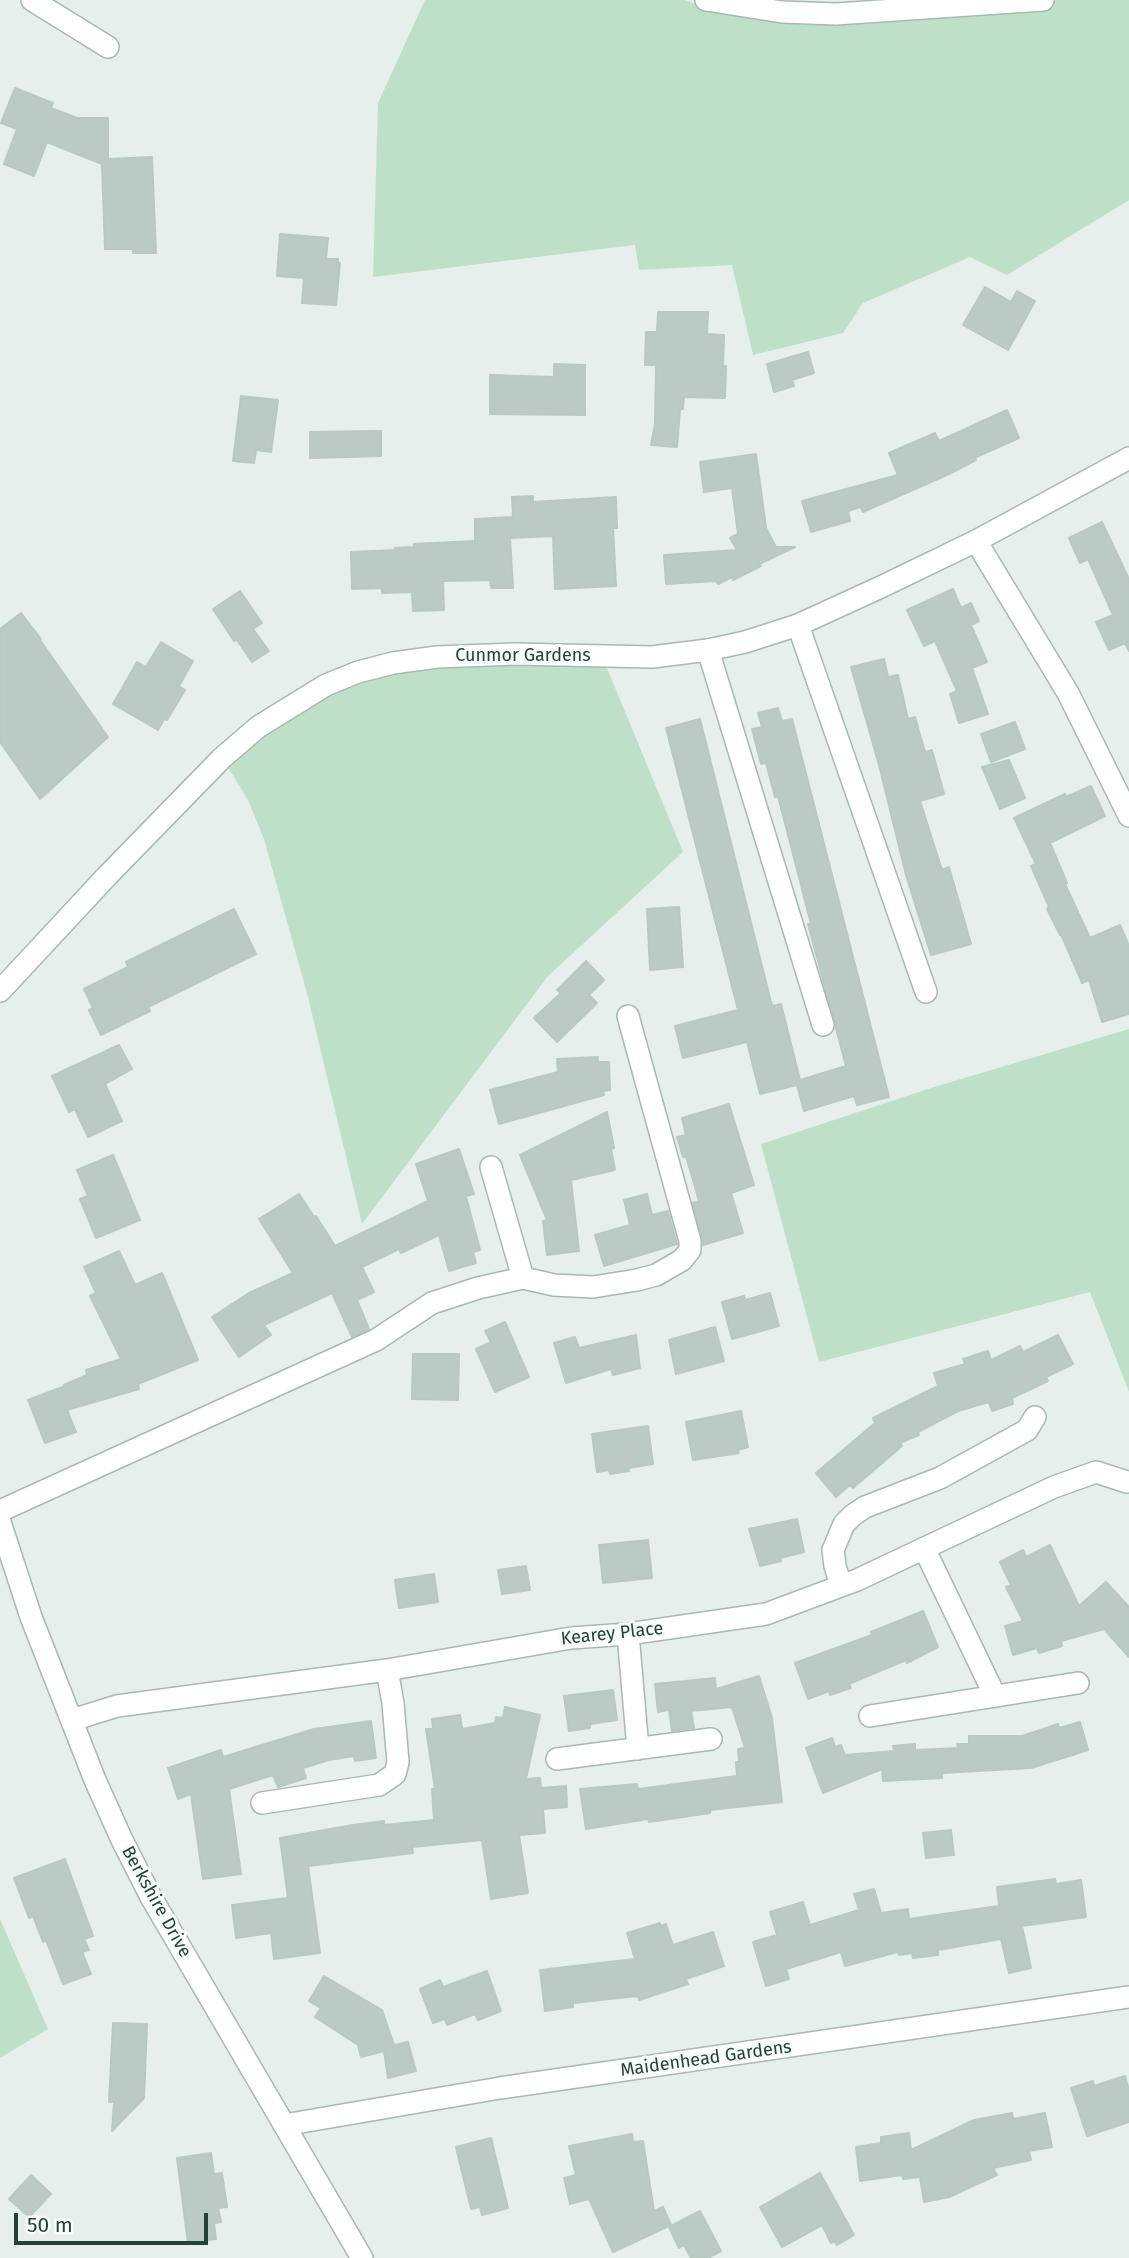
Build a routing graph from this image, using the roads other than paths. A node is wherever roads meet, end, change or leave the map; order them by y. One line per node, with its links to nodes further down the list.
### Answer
1 (32, 0): 5 (street)
2 (706, 0): 4 (street)
3 (1043, 0): 4 (street)
4 (950, 2)
5 (108, 47)
6 (1129, 458): 7 (street, Cunmor Gardens)
7 (976, 541): 8 (street, Cunmor Gardens); 10 (street)
8 (799, 625): 9 (street, Cunmor Gardens); 12 (street)
9 (708, 650): 11 (street, Cunmor Gardens); 14 (street)
10 (1129, 816)
11 (0, 991)
12 (926, 992)
13 (628, 1016): 16 (street)
14 (823, 1025)
15 (491, 1167): 16 (street)
16 (523, 1278): 19 (street)
17 (1035, 1417): 22 (street)
18 (1128, 1482): 21 (street, Kearey Place)
19 (0, 1511)
20 (0, 1522): 28 (street, Berkshire Drive)
21 (924, 1548): 22 (street, Kearey Place); 26 (street)
22 (841, 1586): 23 (street, Kearey Place)
23 (628, 1634): 24 (street, Kearey Place); 30 (street)
24 (387, 1670): 28 (street, Kearey Place); 32 (street)
25 (1078, 1683): 26 (street)
26 (995, 1696): 27 (street)
27 (870, 1716)
28 (72, 1720): 34 (street, Berkshire Drive)
29 (711, 1739): 30 (street)
30 (638, 1749): 31 (street)
31 (556, 1759)
32 (261, 1802)
33 (1129, 1997): 34 (street, Maidenhead Gardens)
34 (284, 2124): 35 (street, Berkshire Drive)
35 (362, 2258)

